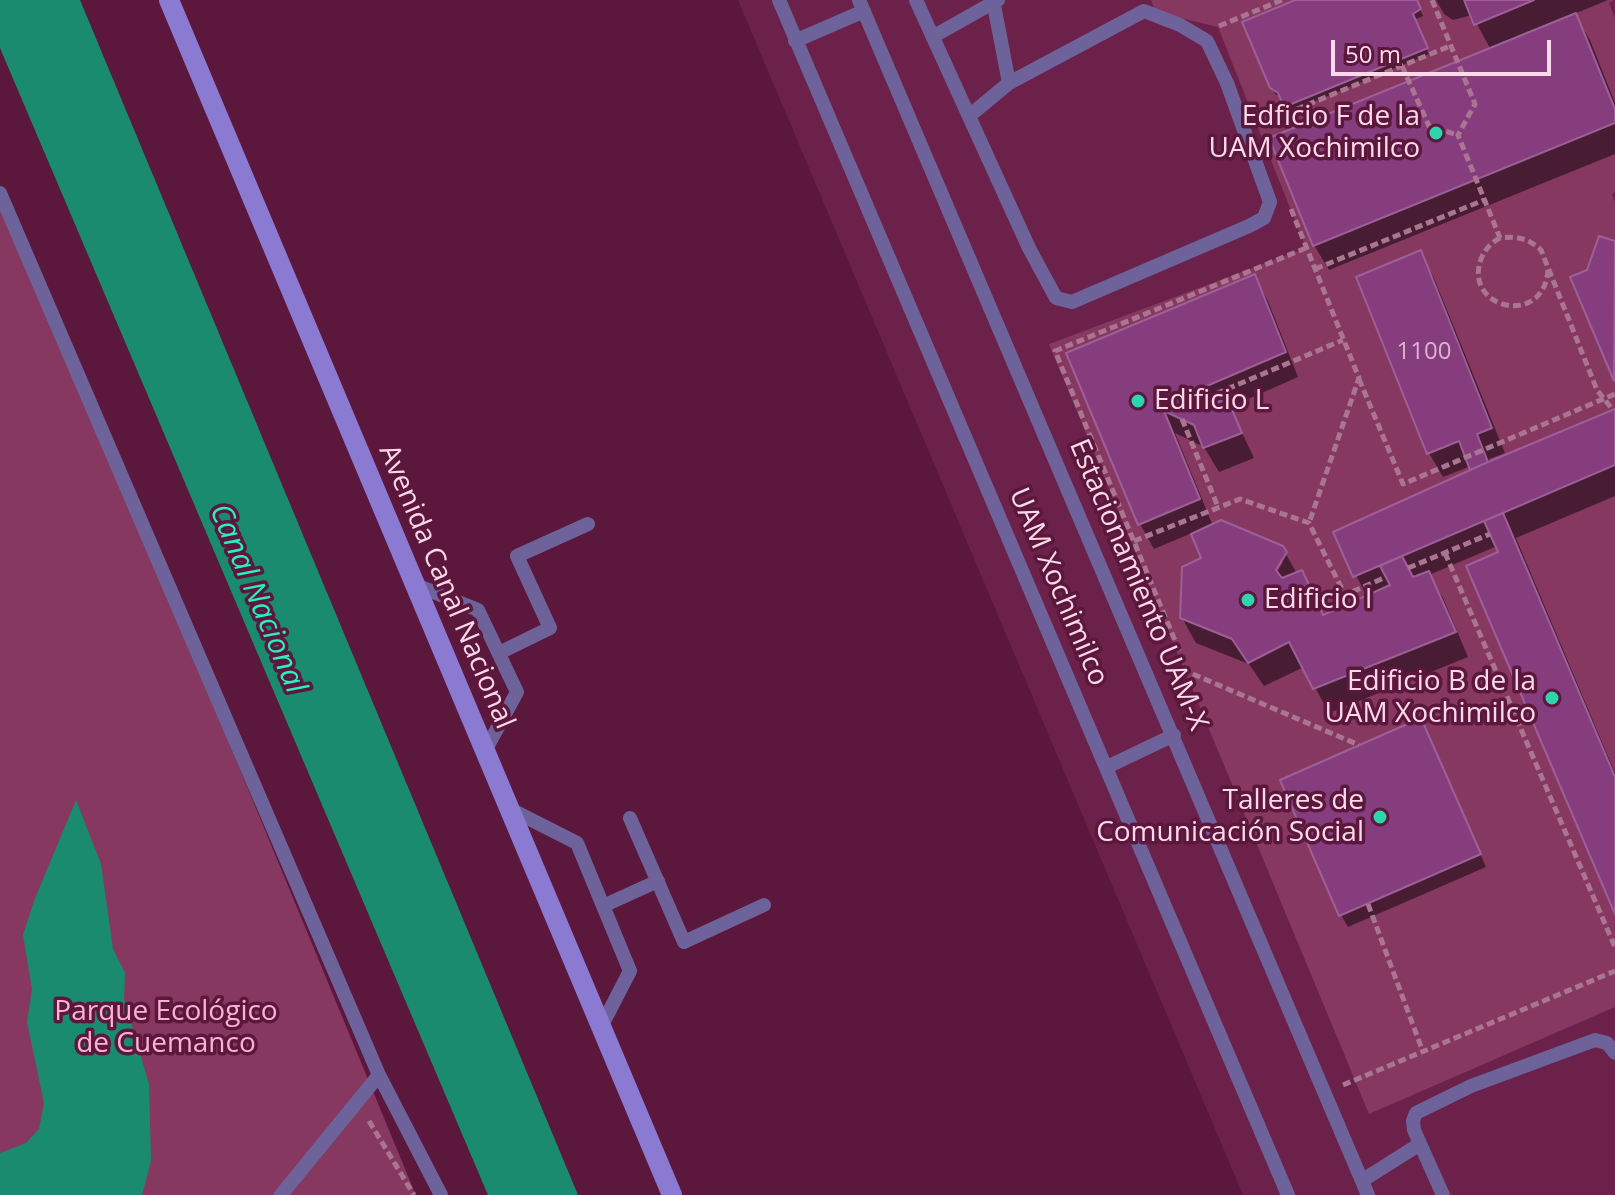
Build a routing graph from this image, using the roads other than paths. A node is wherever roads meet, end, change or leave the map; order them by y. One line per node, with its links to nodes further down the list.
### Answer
1 (169, 0): 12 (main road, Avenida Canal Nacional)
2 (779, 0): 7 (lane, UAM Xochimilco)
3 (916, 0): 6 (lane)
4 (995, 1): 6 (lane); 8 (lane)
5 (862, 6): 7 (lane, Estacionamiento UAM-X); 14 (lane, Estacionamiento UAM-X)
6 (934, 36): 9 (lane)
7 (795, 41): 16 (lane, UAM Xochimilco)
8 (1009, 83): 9 (lane); 9 (lane)
9 (969, 116)
10 (0, 193): 24 (lane)
11 (588, 524): 13 (lane)
12 (416, 585): 13 (lane); 15 (main road, Avenida Canal Nacional)
13 (499, 653): 15 (lane)
14 (1174, 735): 16 (lane); 26 (lane, Estacionamiento UAM-X)
15 (485, 751): 17 (main road, Avenida Canal Nacional)
16 (1107, 767): 30 (lane, UAM Xochimilco)
17 (510, 809): 21 (lane); 22 (main road, Avenida Canal Nacional)
18 (630, 818): 19 (lane)
19 (658, 881): 20 (lane); 21 (lane)
20 (764, 905)
21 (603, 906): 22 (lane)
22 (601, 1027): 29 (main road, Avenida Canal Nacional)
23 (1615, 1053): 25 (lane)
24 (379, 1075): 27 (lane); 28 (lane)
25 (1420, 1144): 26 (lane); 32 (lane)
26 (1363, 1180): 31 (lane, Estacionamiento UAM-X)
27 (281, 1195)
28 (441, 1195)
29 (672, 1195)
30 (1288, 1195)
31 (1368, 1195)
32 (1443, 1195)

